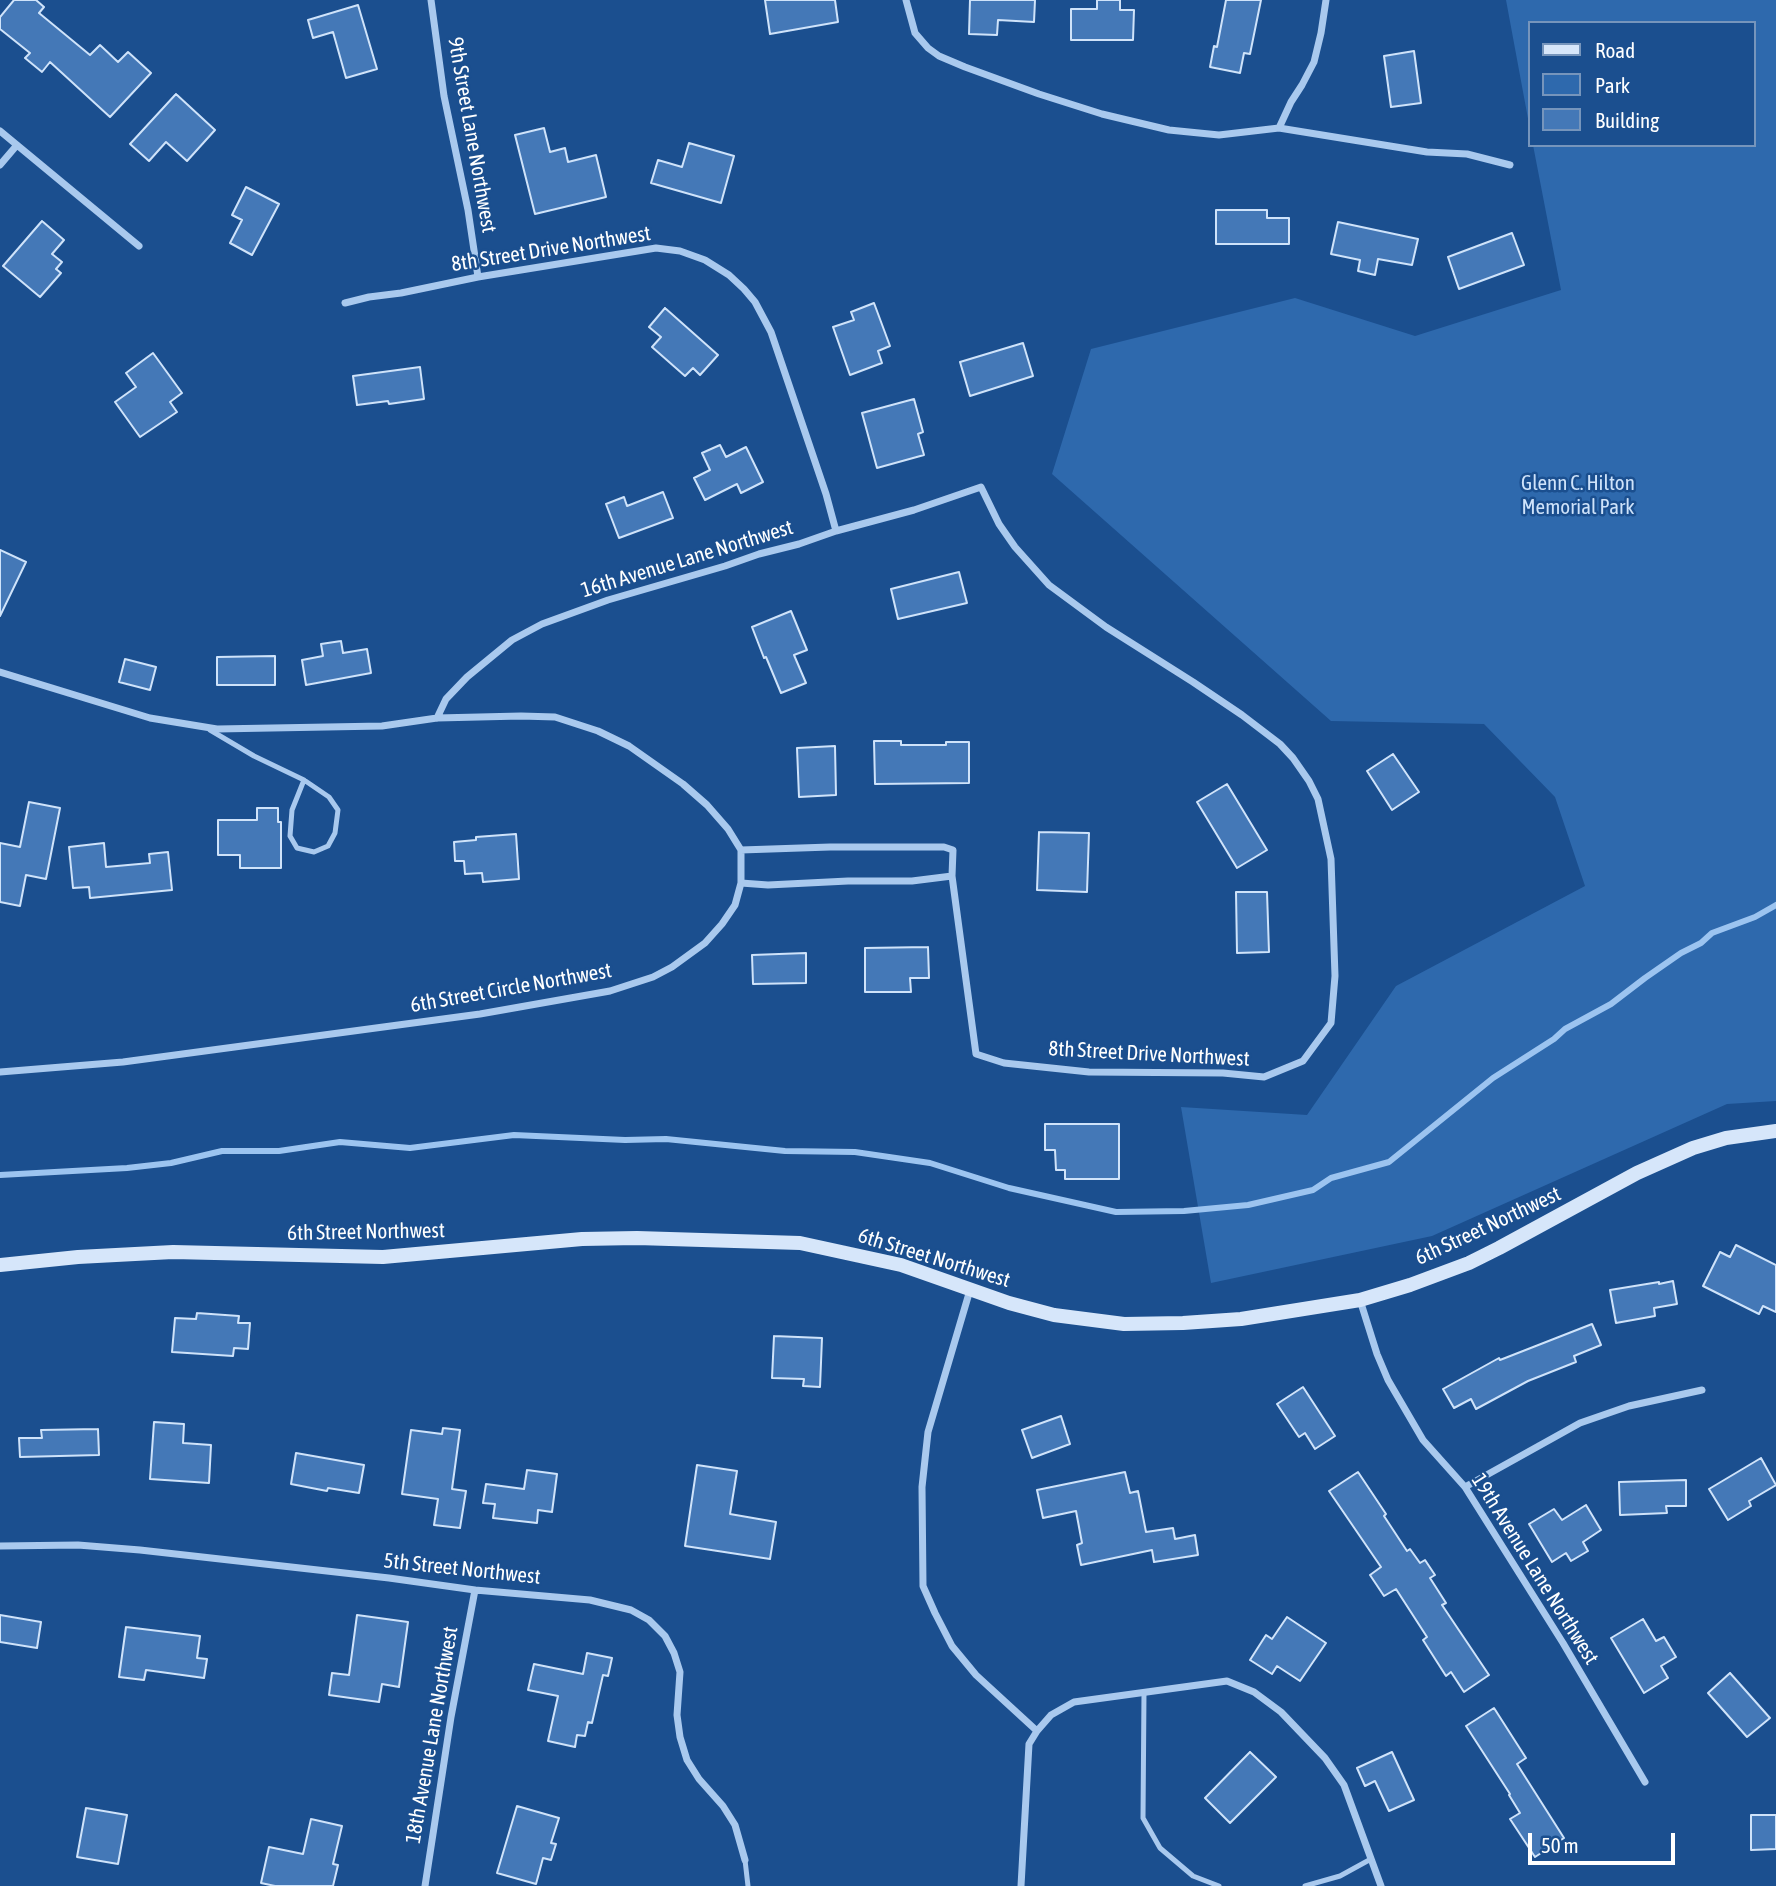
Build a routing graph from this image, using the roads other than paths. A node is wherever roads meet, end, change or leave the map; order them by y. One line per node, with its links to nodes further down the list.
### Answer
1 (431, 0): 10 (street, 9th Street Lane Northwest)
2 (906, 0): 4 (street)
3 (1326, 0): 4 (street)
4 (1279, 128): 8 (street)
5 (0, 131): 6 (street)
6 (17, 145): 7 (street); 9 (street)
7 (0, 165)
8 (1510, 165)
9 (139, 246)
10 (478, 277): 11 (street, 8th Street Drive Northwest); 13 (street, 8th Street Drive Northwest)
11 (345, 303)
12 (981, 487): 13 (street, 16th Avenue Lane Northwest); 19 (street, 8th Street Drive Northwest)
13 (836, 531): 15 (street, 16th Avenue Lane Northwest)
14 (0, 672): 16 (street)
15 (437, 718): 16 (street); 18 (street)
16 (208, 728): 17 (lane)
17 (303, 780): 17 (lane)
18 (741, 850): 19 (street); 20 (street, 6th Street Circle Northwest)
19 (952, 876): 20 (street)
20 (741, 883): 21 (street, 6th Street Circle Northwest)
21 (0, 1072)
22 (1776, 1131): 25 (street, 6th Street Northwest)
23 (0, 1265): 24 (street, 6th Street Northwest)
24 (970, 1289): 25 (street, 6th Street Northwest); 31 (street)
25 (1360, 1300): 27 (street, 19th Avenue Lane Northwest)
26 (1702, 1390): 27 (street)
27 (1465, 1487): 32 (street, 19th Avenue Lane Northwest)
28 (0, 1546): 29 (street, 5th Street Northwest)
29 (475, 1590): 34 (street, 5th Street Northwest); 35 (street, 18th Avenue Lane Northwest)
30 (1144, 1693): 31 (street); 33 (street); 38 (lane)
31 (1037, 1731): 37 (street)
32 (1645, 1782)
33 (1371, 1859): 39 (lane); 40 (street)
34 (745, 1860): 36 (lane)
35 (425, 1886)
36 (748, 1886)
37 (1021, 1886)
38 (1219, 1886)
39 (1305, 1886)
40 (1381, 1886)

